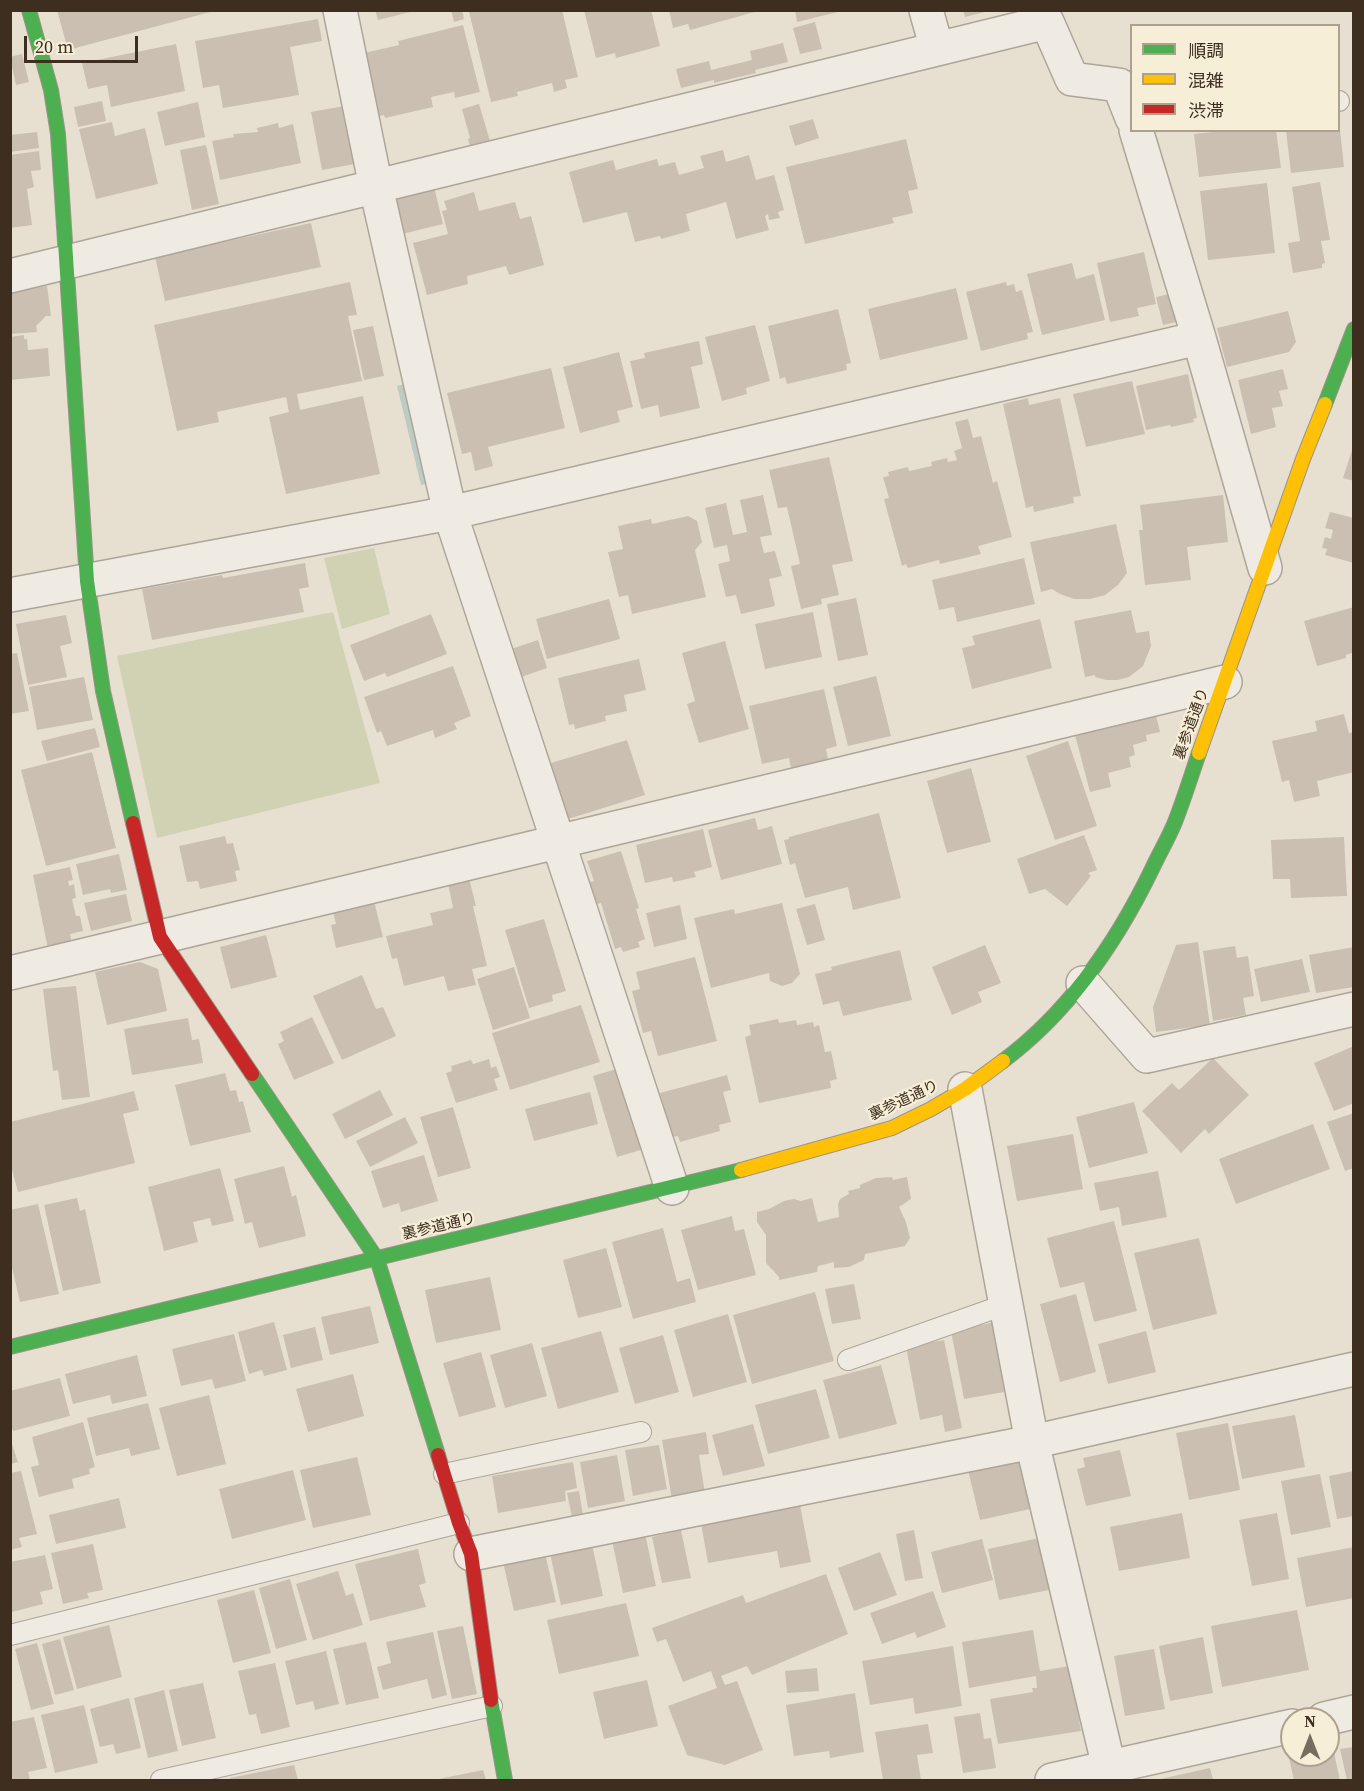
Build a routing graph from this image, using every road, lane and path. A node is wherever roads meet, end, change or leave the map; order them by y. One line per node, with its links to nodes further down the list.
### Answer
1 (29, 10): 8 (street)
2 (340, 10): 7 (street)
3 (926, 10): 4 (street)
4 (937, 50): 5 (street); 7 (street)
5 (1130, 110)
6 (1139, 132): 11 (street)
7 (376, 187): 8 (street); 12 (street)
8 (68, 262): 9 (street); 14 (street)
9 (10, 276)
10 (1353, 329): 13 (street, 裏参道通り)
11 (1199, 338): 12 (street); 13 (street)
12 (450, 513): 14 (street); 17 (street)
13 (1264, 568): 16 (street, 裏参道通り)
14 (87, 581): 15 (street); 18 (street)
15 (10, 595)
16 (1225, 682): 17 (street); 20 (street, 裏参道通り)
17 (558, 843): 18 (street); 23 (street)
18 (160, 937): 19 (street); 24 (street)
19 (10, 973)
20 (1083, 982): 21 (street); 22 (street, 裏参道通り)
21 (1353, 1010)
22 (965, 1089): 23 (street, 裏参道通り); 25 (street)
23 (672, 1188): 24 (street, 裏参道通り)
24 (377, 1259): 26 (street, 裏参道通り); 31 (street)
25 (1007, 1304): 27 (lane); 30 (street)
26 (10, 1347)
27 (848, 1360)
28 (1353, 1369): 30 (street)
29 (641, 1431): 31 (lane)
30 (1032, 1442): 33 (street); 37 (street)
31 (444, 1474): 32 (street)
32 (459, 1523): 33 (street); 34 (lane)
33 (471, 1554): 35 (street)
34 (10, 1635)
35 (492, 1706): 38 (lane); 39 (street)
36 (1280, 1729): 37 (street)
37 (1111, 1774): 40 (street)
38 (161, 1780)
39 (506, 1780)
40 (1052, 1780)

